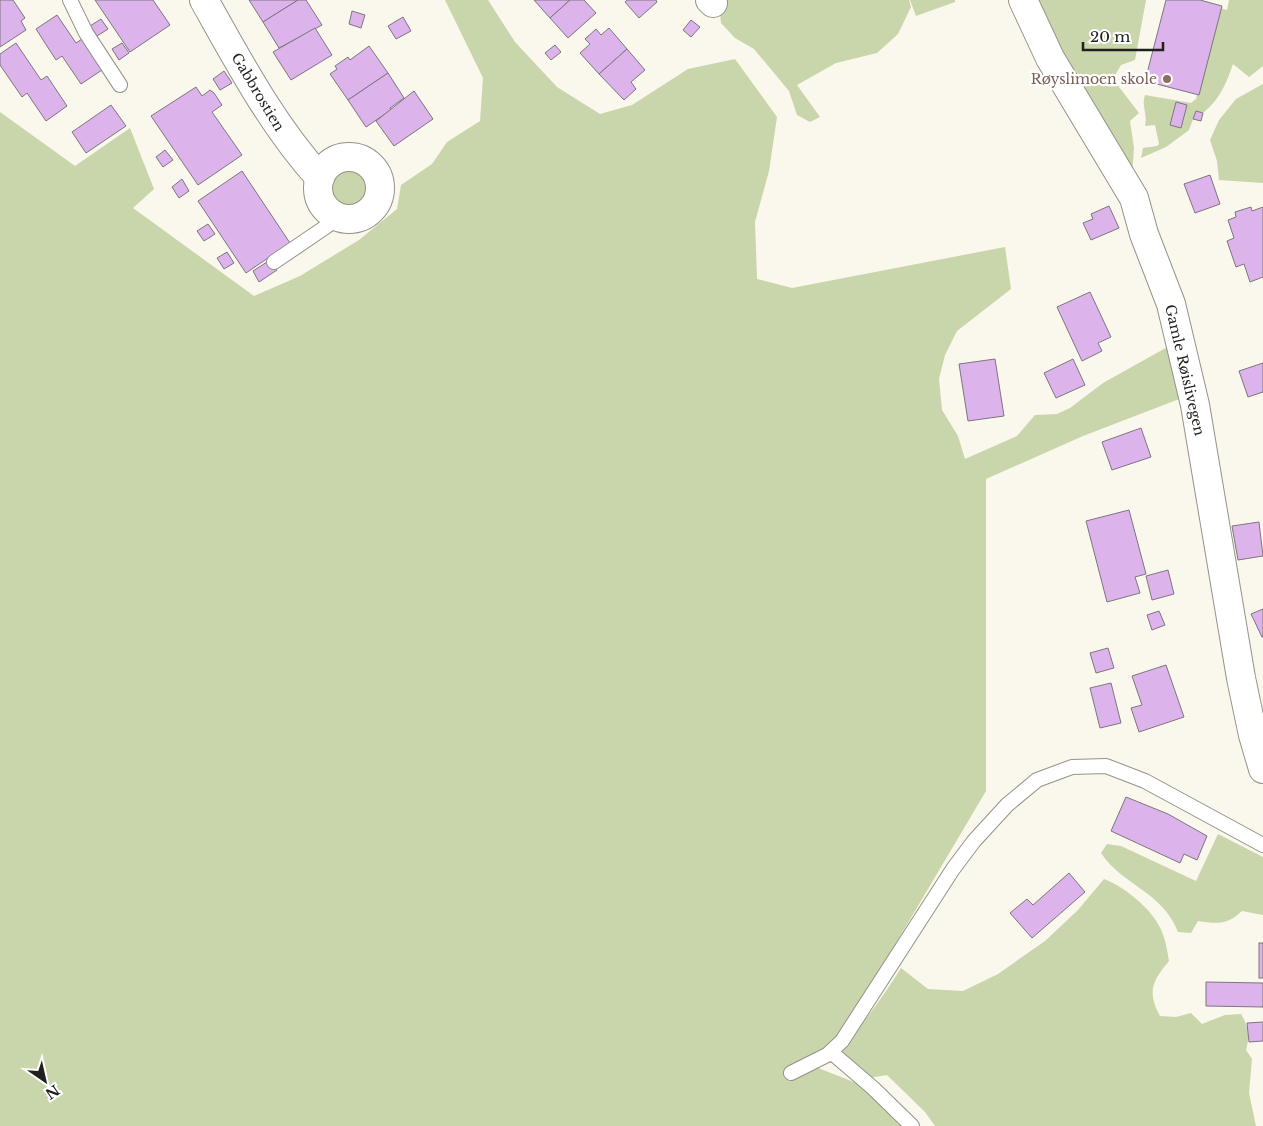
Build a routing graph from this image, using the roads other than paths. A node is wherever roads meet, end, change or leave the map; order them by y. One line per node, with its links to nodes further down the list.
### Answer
1 (70, 0): 4 (lane)
2 (204, 0): 5 (street, Gabbrostien)
3 (1023, 0): 8 (street, Gamle Røislivegen)
4 (120, 85)
5 (320, 178): 6 (street); 6 (street)
6 (335, 216): 7 (lane)
7 (274, 262)
8 (1263, 769)
9 (1263, 845): 10 (lane)
10 (831, 1052): 11 (lane); 12 (lane)
11 (791, 1073)
12 (912, 1126)

